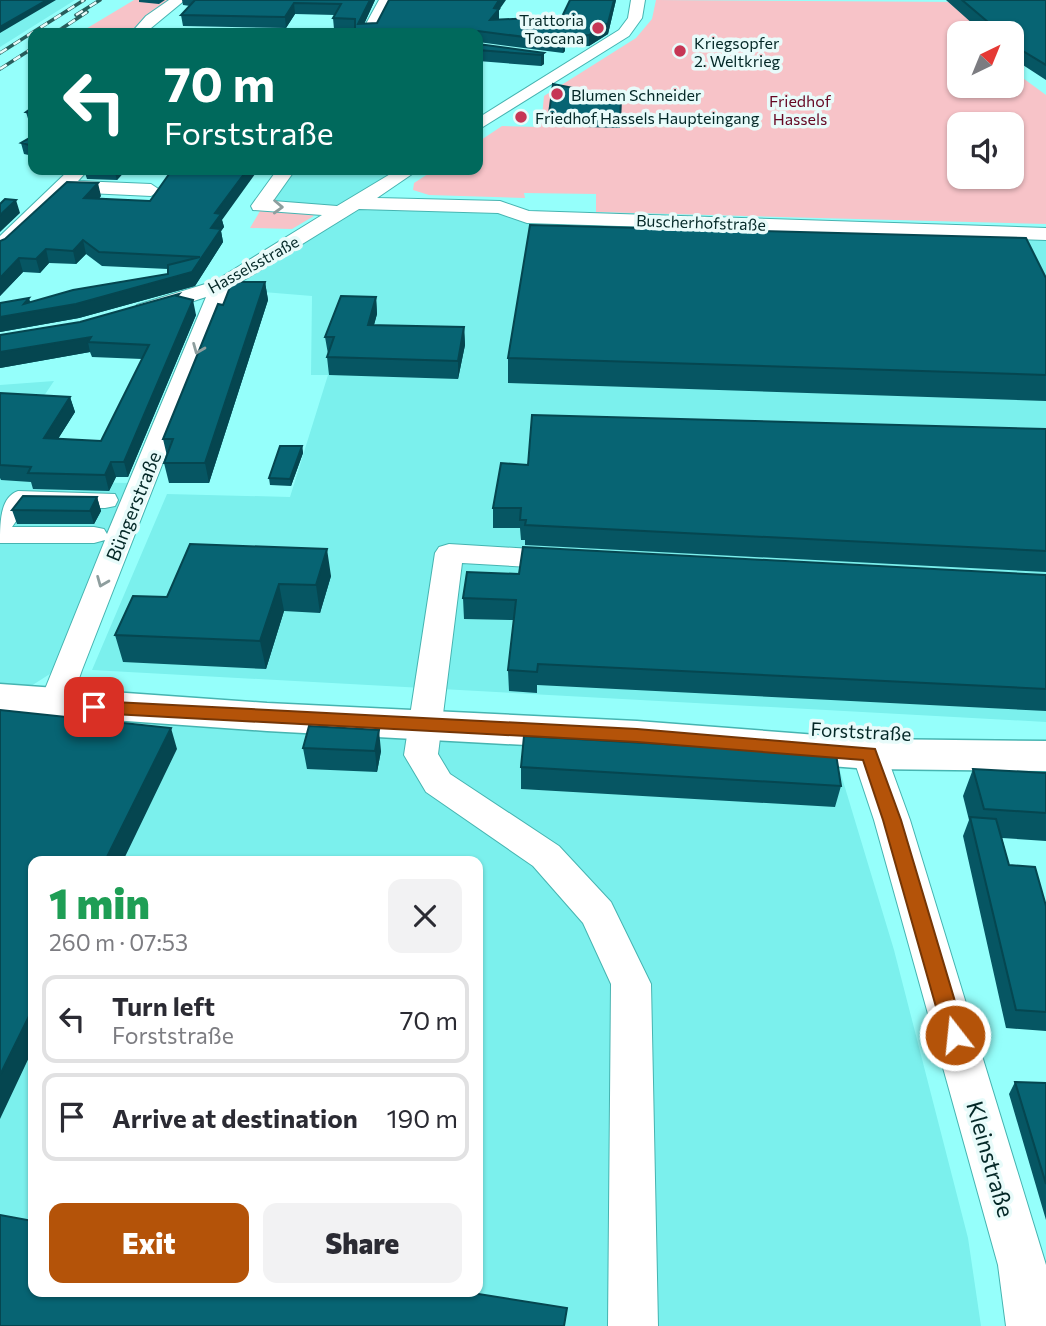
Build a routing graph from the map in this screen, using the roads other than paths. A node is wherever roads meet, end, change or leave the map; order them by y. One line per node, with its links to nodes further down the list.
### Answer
1 (178, 0): 4 (street)
2 (390, 0): 5 (street)
3 (638, 0): 7 (street)
4 (143, 28)
5 (371, 28)
6 (559, 59): 7 (street)
7 (578, 62): 8 (street)
8 (483, 122)
9 (73, 175): 12 (street)
10 (282, 175): 16 (street, Buscherhofstraße, one-way to 16)
11 (401, 175): 16 (street, Hasselsstraße)
12 (61, 186): 13 (street); 15 (street)
13 (151, 190)
14 (18, 204): 15 (street)
15 (41, 206): 18 (street)
16 (349, 208): 17 (street, Buscherhofstraße); 19 (street, Hasselsstraße)
17 (1046, 234)
18 (0, 247)
19 (218, 298): 20 (street, Hasselsstraße); 26 (street, Büngerstraße, one-way to 26)
20 (128, 314)
21 (105, 500): 22 (street)
22 (2, 520): 23 (street)
23 (94, 536)
24 (585, 561): 27 (street)
25 (0, 698): 26 (main road, Forststraße)
26 (55, 704): 27 (main road, Forststraße)
27 (425, 726): 28 (main road, Forststraße); 32 (street)
28 (637, 736): 29 (main road, Forststraße); 30 (main road, Forststraße)
29 (869, 754): 30 (main road, Forststraße); 31 (street, Kleinstraße)
30 (1044, 756)
31 (1034, 1268): 33 (street, Kleinstraße)
32 (633, 1326)
33 (1031, 1326)

